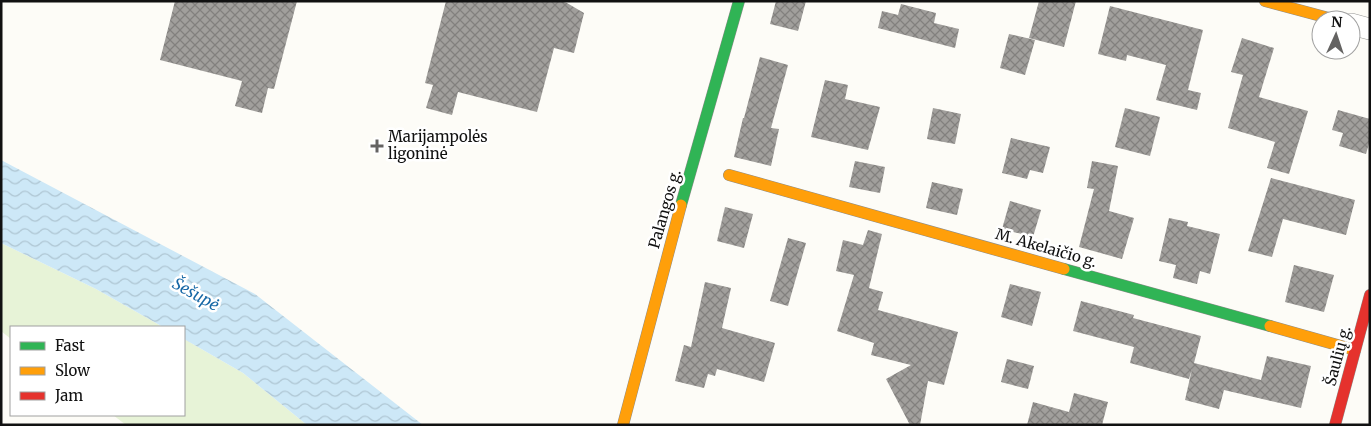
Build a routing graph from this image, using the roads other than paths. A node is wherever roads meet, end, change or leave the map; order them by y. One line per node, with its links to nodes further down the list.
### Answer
1 (739, 1): 7 (street, Palangos g.)
2 (1265, 1): 3 (street)
3 (1311, 13)
4 (729, 175): 6 (street, M. Akelaičio g.)
5 (1370, 295): 6 (street, Šaulių g.)
6 (1355, 350): 8 (street, Šaulių g.)
7 (623, 425)
8 (1335, 425)

